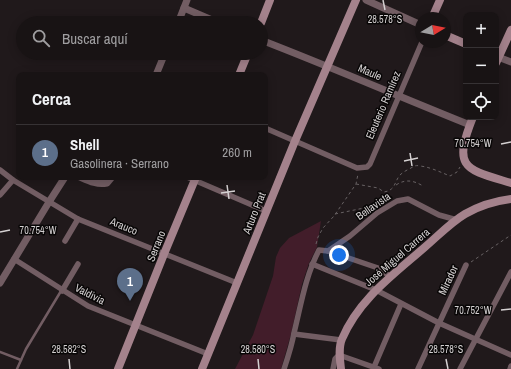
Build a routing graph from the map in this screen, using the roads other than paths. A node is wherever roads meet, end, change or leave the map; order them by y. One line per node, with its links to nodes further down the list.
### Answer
1 (187, 0): 6 (street)
2 (270, 0): 10 (main road)
3 (356, 0): 22 (main road, Arturo Prat)
4 (366, 0): 11 (street)
5 (440, 0): 7 (main road)
6 (184, 8): 8 (street); 9 (street)
7 (435, 12)
8 (181, 16)
9 (203, 16)
10 (264, 16)
11 (415, 22)
12 (511, 30): 17 (main road)
13 (451, 38): 15 (main road)
14 (268, 43): 22 (street, Maule)
15 (463, 43)
16 (419, 48): 25 (street, Eleuterio Ramírez)
17 (499, 54)
18 (499, 59): 21 (street)
19 (162, 60): 23 (street)
20 (245, 60): 24 (main road)
21 (511, 62)
22 (328, 66): 25 (street, Maule); 29 (main road, Arturo Prat)
23 (157, 72)
24 (240, 72)
25 (398, 97): 27 (street, Maule); 29 (street, Eleuterio Ramírez)
26 (472, 120): 27 (main road)
27 (470, 126): 37 (main road)
28 (268, 129): 29 (street)
29 (296, 141): 41 (main road, Arturo Prat)
30 (0, 170): 31 (street, Arauco)
31 (13, 180): 38 (street); 40 (street, Arauco)
32 (63, 180): 40 (street)
33 (88, 180): 34 (street)
34 (110, 180)
35 (192, 180): 46 (main road, Serrano)
36 (197, 180): 41 (street)
37 (511, 183)
38 (0, 196)
39 (511, 199): 43 (main road, José Miguel Carrera)
40 (49, 202): 42 (street, Arauco); 47 (street)
41 (266, 211): 54 (main road, Arturo Prat)
42 (78, 219): 44 (street); 46 (street, Arauco)
43 (456, 220): 45 (street, Bellavista); 52 (main road, José Miguel Carrera)
44 (65, 241)
45 (328, 251): 49 (street); 52 (street)
46 (164, 254): 54 (street, Arauco); 59 (main road, Serrano)
47 (14, 259): 53 (street); 56 (street, Valdivia)
48 (78, 264): 56 (street)
49 (312, 264): 55 (street); 60 (street)
50 (466, 265): 58 (street, Mirador)
51 (511, 272): 61 (street)
52 (391, 277): 55 (main road, José Miguel Carrera)
53 (0, 283)
54 (238, 283): 64 (main road, Arturo Prat)
55 (376, 290): 57 (street); 62 (main road, José Miguel Carrera)
56 (62, 291): 59 (street, Valdivia); 67 (lane)
57 (401, 304): 58 (street); 68 (street)
58 (439, 323): 61 (street); 75 (street, Mirador)
59 (136, 325): 64 (street, Valdivia); 70 (main road, Serrano)
60 (294, 334): 62 (street); 72 (street)
61 (475, 339): 66 (street); 76 (street)
62 (341, 340): 65 (main road, José Miguel Carrera)
63 (0, 352): 67 (lane)
64 (208, 354): 71 (main road, Arturo Prat)
65 (339, 355): 68 (street); 73 (street); 74 (main road, José Miguel Carrera)
66 (511, 355)
67 (21, 360): 69 (lane)
68 (377, 368)
69 (17, 369)
70 (118, 369)
71 (202, 369)
72 (284, 369)
73 (332, 369)
74 (340, 369)
75 (418, 369)
76 (460, 369)

